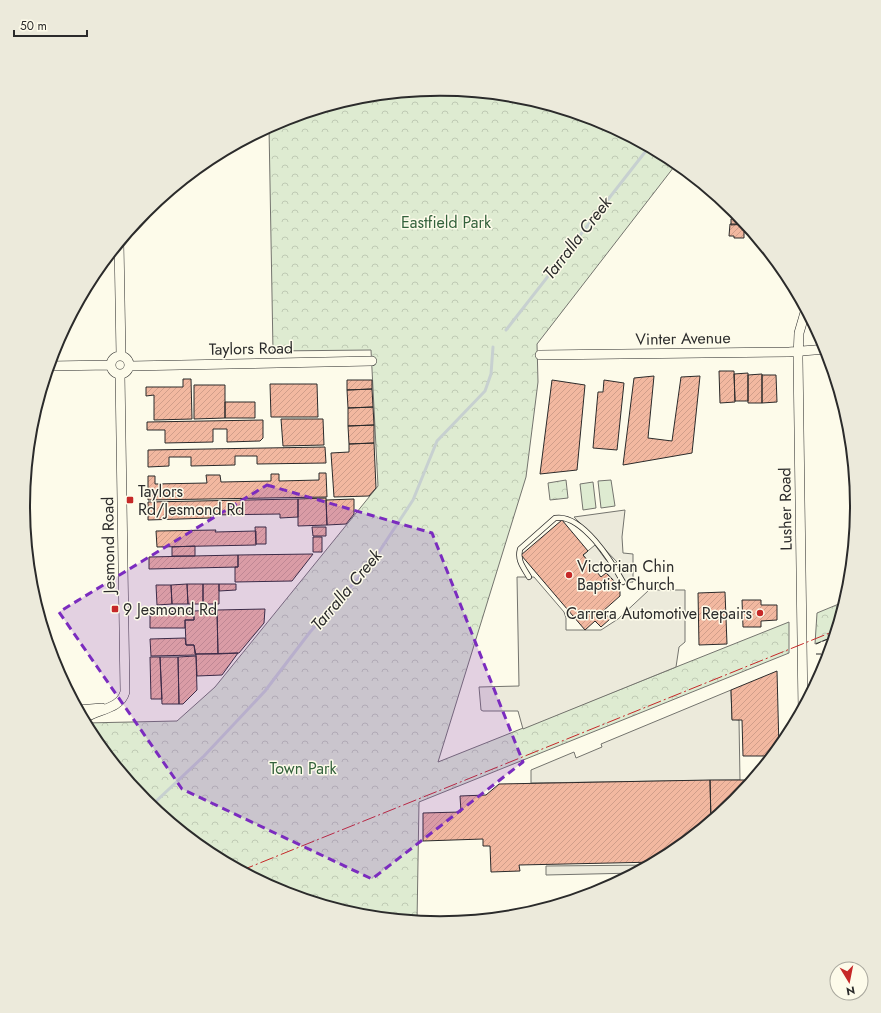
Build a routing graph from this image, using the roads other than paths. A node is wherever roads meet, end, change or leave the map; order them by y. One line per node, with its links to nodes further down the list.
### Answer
1 (119, 252): 5 (street)
2 (804, 316): 4 (street, Lusher Road)
3 (820, 349): 4 (street, Vinter Avenue)
4 (798, 351): 6 (street, Vinter Avenue); 14 (street, Lusher Road)
5 (121, 355): 8 (street); 10 (street)
6 (540, 355)
7 (372, 361): 10 (street, Taylors Road)
8 (111, 365): 9 (street); 11 (street)
9 (55, 366)
10 (130, 366): 11 (street)
11 (120, 374): 15 (street, Jesmond Road)
12 (529, 577): 13 (lane)
13 (623, 582)
14 (803, 699)
15 (108, 708): 16 (street); 17 (street, Jesmond Road)
16 (84, 710)
17 (88, 717)

